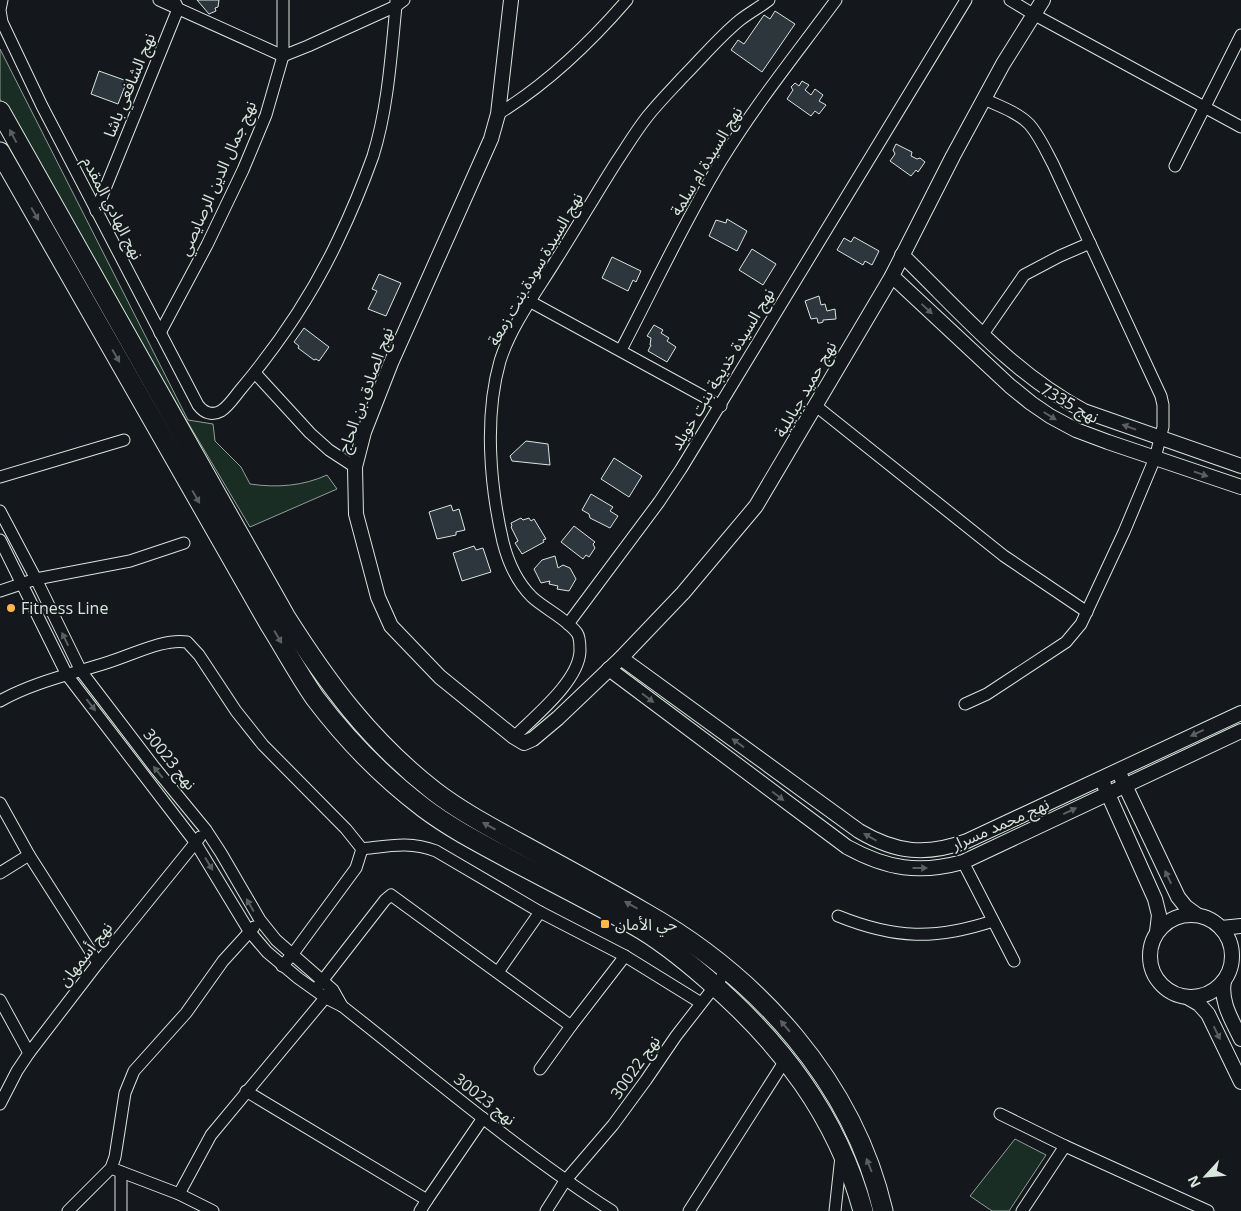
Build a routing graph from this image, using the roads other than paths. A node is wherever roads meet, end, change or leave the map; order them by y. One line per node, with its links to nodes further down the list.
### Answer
1 (2, 0): 24 (street, نهج الهادي المقدم)
2 (159, 0): 12 (street)
3 (283, 0): 15 (street, نهج جمال الدين الرصايصي)
4 (511, 0): 19 (street, نهج الصادق بن الحاج)
5 (627, 0): 19 (street)
6 (770, 0): 28 (street, نهج السيدة سودة بنت زمعة)
7 (836, 0): 31 (street, نهج السيدة ام سلمة)
8 (966, 0): 33 (street, نهج السيدة خديجة بنت خويلد)
9 (1010, 0): 13 (street)
10 (1043, 0): 13 (street, نهج حميد جبايلية)
11 (399, 2): 15 (street); 32 (street)
12 (177, 4): 15 (street); 24 (street, نهج الشافعي باشا)
13 (1033, 14): 16 (street, نهج حميد جبايلية); 17 (street)
14 (1241, 35): 17 (street)
15 (282, 56): 29 (street, نهج جمال الدين الرصايصي)
16 (984, 99): 25 (street); 26 (street, نهج حميد جبايلية)
17 (1204, 107): 20 (street); 23 (street)
18 (0, 111): 86 (highway, one-way to 18)
19 (498, 114): 38 (street, نهج الصادق بن الحاج)
20 (1241, 126)
21 (0, 152): 22 (highway)
22 (5, 165): 90 (highway, one-way to 90)
23 (1175, 166)
24 (96, 211): 29 (street, نهج الهادي المقدم)
25 (1090, 243): 30 (street); 35 (street)
26 (902, 255): 27 (street, نهج حميد جبايلية); 30 (street, نهج 7335)
27 (892, 276): 34 (street, نهج حميد جبايلية); 37 (street, نهج 7335, one-way to 37)
28 (531, 302): 31 (street); 49 (street, نهج السيدة سودة بنت زمعة)
29 (160, 333): 32 (street, نهج الهادي المقدم)
30 (983, 334): 35 (street, نهج 7335, one-way to 30)
31 (621, 350): 33 (street)
32 (255, 373): 38 (street)
33 (721, 406): 49 (street, نهج السيدة خديجة بنت خويلد)
34 (816, 406): 48 (street); 50 (street, نهج حميد جبايلية)
35 (1161, 439): 37 (street); 39 (street, نهج 7335)
36 (124, 440): 40 (street)
37 (1155, 458): 41 (street, نهج 7335, one-way to 41); 48 (street)
38 (355, 466): 58 (street, نهج الصادق بن الحاج)
39 (1241, 466)
40 (0, 477)
41 (1241, 487)
42 (0, 511): 45 (street, نهج 30023)
43 (0, 540): 46 (street, نهج 30023)
44 (184, 543): 45 (street)
45 (36, 579): 46 (street); 52 (street, نهج 30023, one-way to 45)
46 (22, 583): 47 (street); 53 (street, نهج 30023)
47 (0, 591)
48 (1087, 612): 55 (street)
49 (568, 624): 58 (street)
50 (621, 658): 51 (street, نهج حميد جبايلية); 60 (street, نهج محمد مسرار, one-way to 50)
51 (609, 669): 58 (street, نهج حميد جبايلية); 68 (street, نهج محمد مسرار, one-way to 68)
52 (81, 671): 53 (street); 64 (street, نهج 30023, one-way to 52); 66 (street)
53 (67, 675): 54 (street); 65 (street, نهج 30023, one-way to 65)
54 (0, 701)
55 (965, 704)
56 (1241, 713): 59 (street, نهج محمد مسرار, one-way to 59)
57 (1241, 732): 61 (street, نهج محمد مسرار)
58 (520, 740)
59 (1118, 770): 60 (street, نهج محمد مسرار); 61 (street)
60 (1101, 778): 62 (street)
61 (1125, 785): 62 (street, نهج محمد مسرار); 71 (street, one-way to 61)
62 (1108, 793): 68 (street, نهج محمد مسرار, one-way to 62); 78 (street)
63 (0, 803): 67 (street)
64 (206, 830): 65 (street, نهج أسمهان); 74 (street, نهج 30023, one-way to 64)
65 (195, 842): 77 (street, نهج 30023, one-way to 77); 83 (street, نهج أسمهان)
66 (362, 850): 70 (street); 80 (street)
67 (29, 855): 69 (street); 83 (street)
68 (963, 862): 73 (street)
69 (0, 873)
70 (540, 912): 81 (street); 87 (street)
71 (1197, 915): 76 (street); 78 (street)
72 (838, 916): 73 (street)
73 (993, 920): 82 (street)
74 (260, 921): 77 (street); 80 (street, نهج 30023)
75 (1241, 926): 76 (street)
76 (1221, 928): 84 (street)
77 (249, 931): 85 (street, نهج 30023); 108 (street)
78 (1157, 932): 93 (street)
79 (1241, 950): 84 (street)
80 (292, 955): 85 (street); 88 (street, نهج 30023)
81 (625, 956): 95 (street); 96 (street)
82 (1014, 961)
83 (98, 963): 98 (street, نهج أسمهان)
84 (1231, 963): 89 (street)
85 (282, 966): 91 (street, نهج 30023)
86 (728, 970): 90 (street, نهج 30022); 121 (highway, one-way to 86)
87 (498, 972): 88 (street); 96 (street)
88 (322, 980): 91 (street); 92 (street, نهج 30023)
89 (1224, 981): 93 (street); 97 (street)
90 (714, 986): 95 (street, نهج 30022); 99 (highway)
91 (315, 990): 92 (street, نهج 30023)
92 (329, 994): 102 (street); 105 (street, نهج 30023)
93 (1187, 997): 101 (street, one-way to 101)
94 (0, 1000): 98 (street)
95 (701, 1003): 109 (street, نهج 30022)
96 (571, 1026): 100 (street)
97 (1241, 1039)
98 (29, 1053): 103 (street, نهج أسمهان)
99 (786, 1059): 107 (highway); 118 (street)
100 (540, 1069)
101 (1241, 1082)
102 (246, 1091): 110 (street); 111 (street)
103 (0, 1104)
104 (1000, 1114): 106 (street)
105 (483, 1118): 109 (street, نهج 30023); 111 (street)
106 (1065, 1146): 122 (street); 123 (street)
107 (842, 1152): 119 (street); 120 (highway)
108 (116, 1170): 110 (street); 112 (street); 113 (street)
109 (565, 1181): 116 (street, نهج 30022); 117 (street, نهج 30023)
110 (179, 1194): 114 (street)
111 (427, 1200): 115 (street)
112 (68, 1211)
113 (121, 1211)
114 (212, 1211)
115 (420, 1211)
116 (546, 1211)
117 (612, 1211)
118 (689, 1211)
119 (835, 1211)
120 (864, 1211)
121 (883, 1211)
122 (1022, 1211)
123 (1208, 1211)

